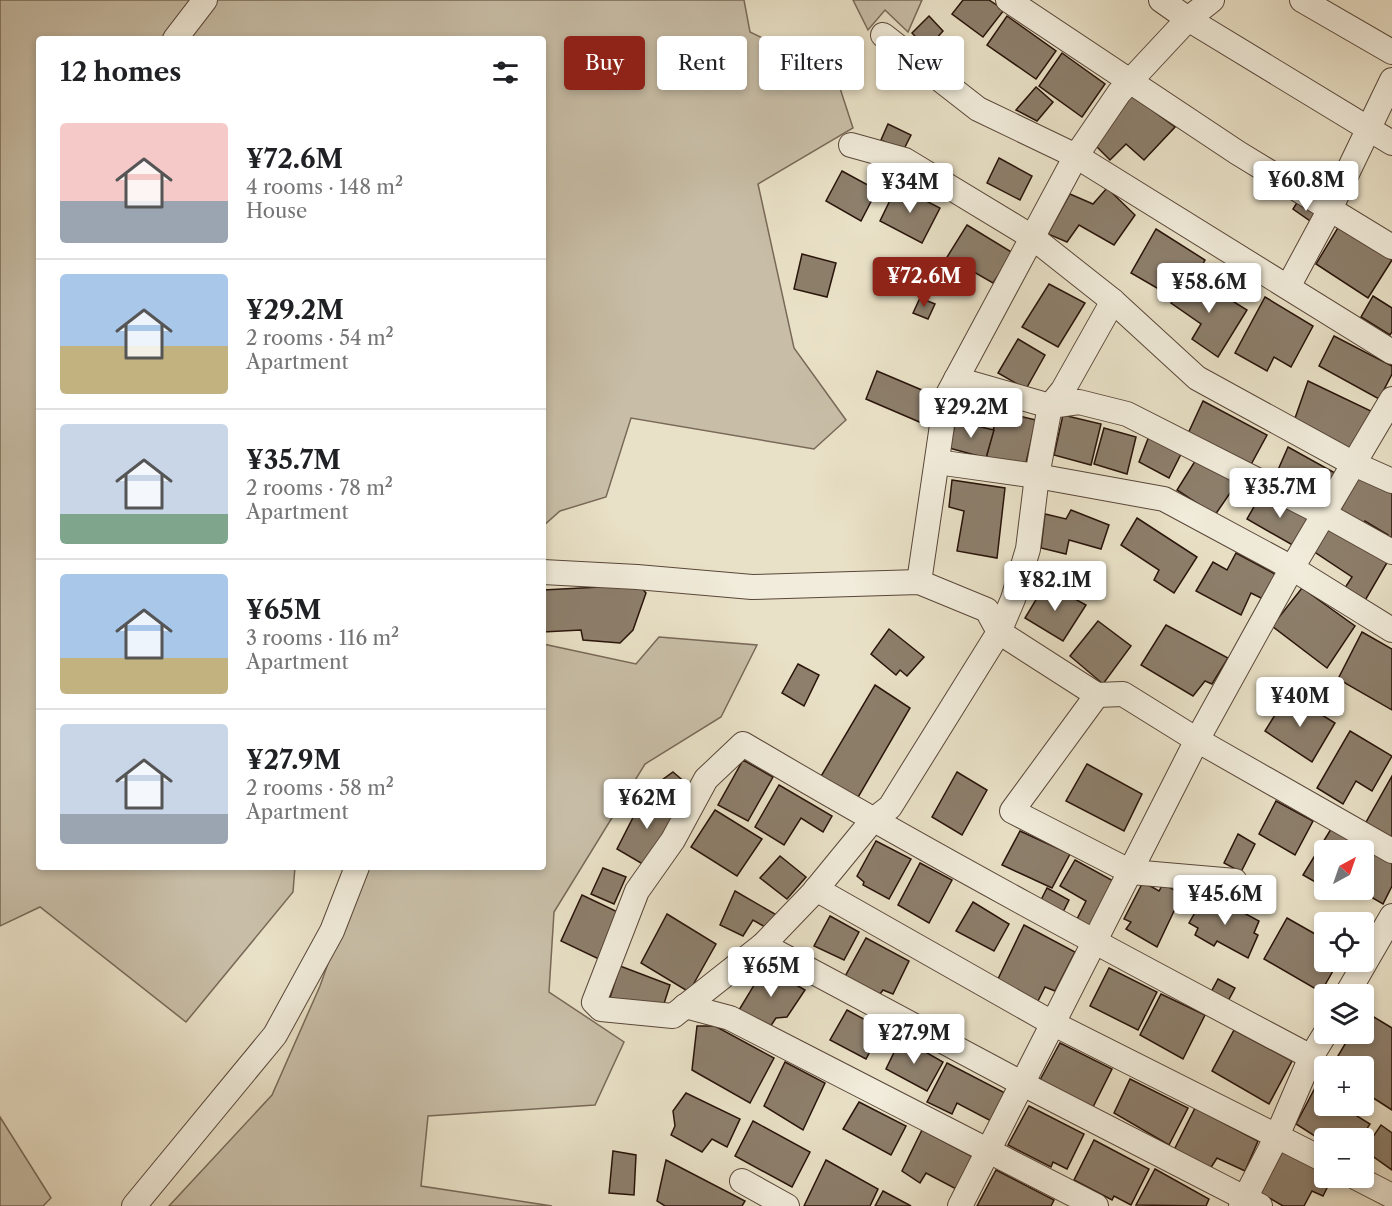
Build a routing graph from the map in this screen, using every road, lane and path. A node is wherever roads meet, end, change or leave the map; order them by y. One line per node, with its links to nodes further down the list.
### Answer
1 (206, 0): 8 (street)
2 (1008, 0): 11 (street)
3 (1161, 0): 6 (street)
4 (1212, 0): 6 (street)
5 (1302, 0): 9 (street)
6 (1188, 19): 11 (street); 12 (street)
7 (883, 35): 15 (street)
8 (177, 36)
9 (1392, 52)
10 (1392, 80): 12 (street)
11 (1130, 82): 15 (street); 16 (street)
12 (1369, 130): 13 (street); 16 (street)
13 (1392, 143)
14 (851, 145): 17 (street)
15 (1076, 156): 17 (street); 19 (street)
16 (1330, 209): 18 (street); 19 (street)
17 (1032, 237): 20 (street); 22 (street)
18 (1392, 247)
19 (1288, 287): 21 (street)
20 (1113, 301): 24 (street); 26 (street)
21 (1392, 352)
22 (956, 379): 24 (street); 25 (street)
23 (1392, 399): 26 (street)
24 (1050, 406): 27 (street); 29 (street)
25 (937, 462): 27 (street); 33 (street)
26 (1354, 464): 28 (street); 29 (street)
27 (1037, 476): 31 (street); 35 (street)
28 (1392, 481)
29 (1324, 514): 30 (street); 31 (street)
30 (1392, 552)
31 (1292, 568): 34 (street); 37 (street)
32 (546, 572): 33 (street)
33 (919, 582): 35 (street)
34 (1392, 630)
35 (999, 632): 36 (street); 38 (street)
36 (1097, 695): 37 (street); 41 (street)
37 (1197, 740): 39 (street); 41 (street)
38 (872, 820): 43 (street); 45 (street); 48 (street)
39 (1392, 851)
40 (356, 870): 60 (street)
41 (1131, 872): 42 (street); 45 (street)
42 (1235, 881)
43 (816, 889): 46 (street); 49 (street)
44 (1392, 916): 47 (street)
45 (1095, 943): 49 (street); 51 (street)
46 (763, 945): 48 (street); 52 (street)
47 (1353, 984)
48 (685, 1006): 54 (street)
49 (1054, 1024): 52 (street); 53 (street)
50 (1319, 1044): 51 (street)
51 (1311, 1057): 53 (street)
52 (1023, 1084): 54 (street); 59 (street)
53 (1277, 1136): 55 (street); 59 (street)
54 (988, 1151): 62 (street); 63 (street)
55 (1314, 1155)
56 (742, 1181): 61 (street)
57 (1374, 1187): 58 (street)
58 (1392, 1196)
59 (1249, 1203)
60 (134, 1206)
61 (788, 1206)
62 (960, 1206)
63 (1096, 1206)

